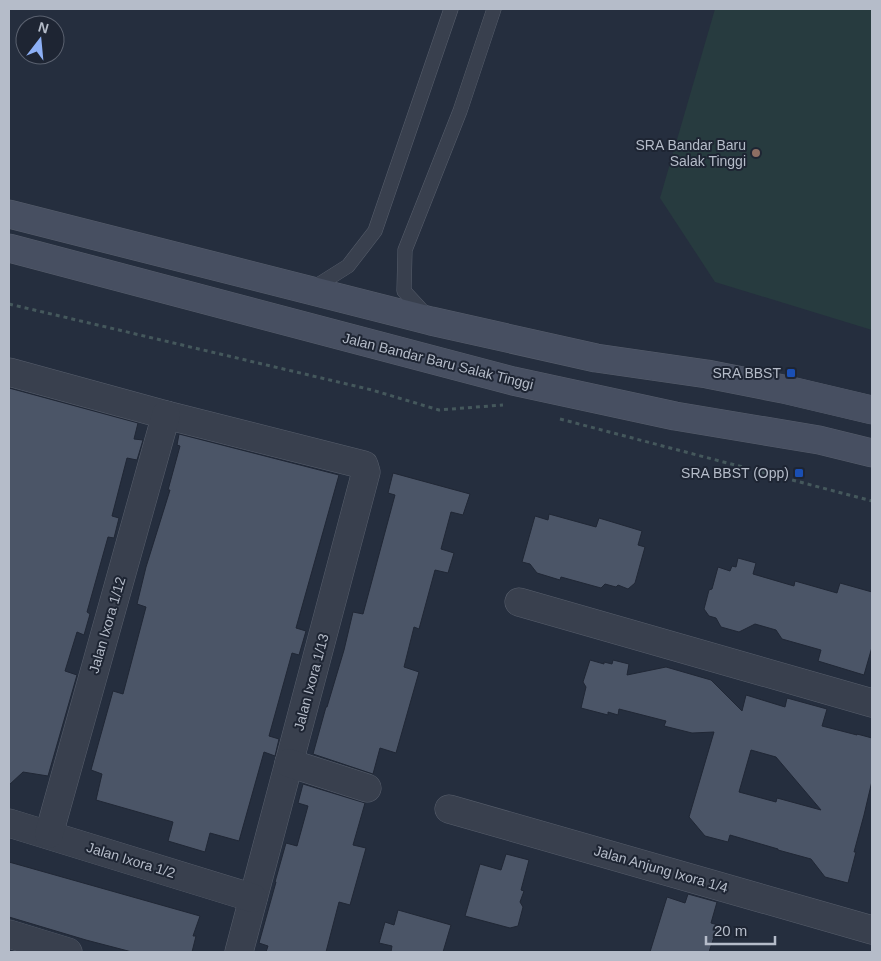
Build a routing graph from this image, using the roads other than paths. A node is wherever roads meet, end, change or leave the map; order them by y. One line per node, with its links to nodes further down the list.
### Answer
1 (451, 9): 5 (lane)
2 (494, 9): 6 (lane)
3 (9, 214): 5 (main road)
4 (9, 248): 10 (main road, Jalan Bandar Baru Salak Tinggi)
5 (309, 291): 6 (main road)
6 (431, 321): 8 (main road)
7 (9, 372): 9 (street)
8 (872, 410)
9 (166, 415): 13 (street, Jalan Ixora 1/13); 17 (street, Jalan Ixora 1/12)
10 (872, 453)
11 (519, 602): 12 (street)
12 (872, 702)
13 (289, 763): 14 (street); 18 (street, Jalan Ixora 1/13)
14 (367, 788)
15 (449, 809): 19 (street, Jalan Anjung Ixora 1/4)
16 (9, 822): 17 (street, Jalan Ixora 1/2)
17 (49, 834): 18 (street, Jalan Ixora 1/2)
18 (253, 898): 22 (street, Jalan Ixora 1/13)
19 (872, 930)
20 (9, 934): 21 (street)
21 (68, 952)
22 (239, 952)

